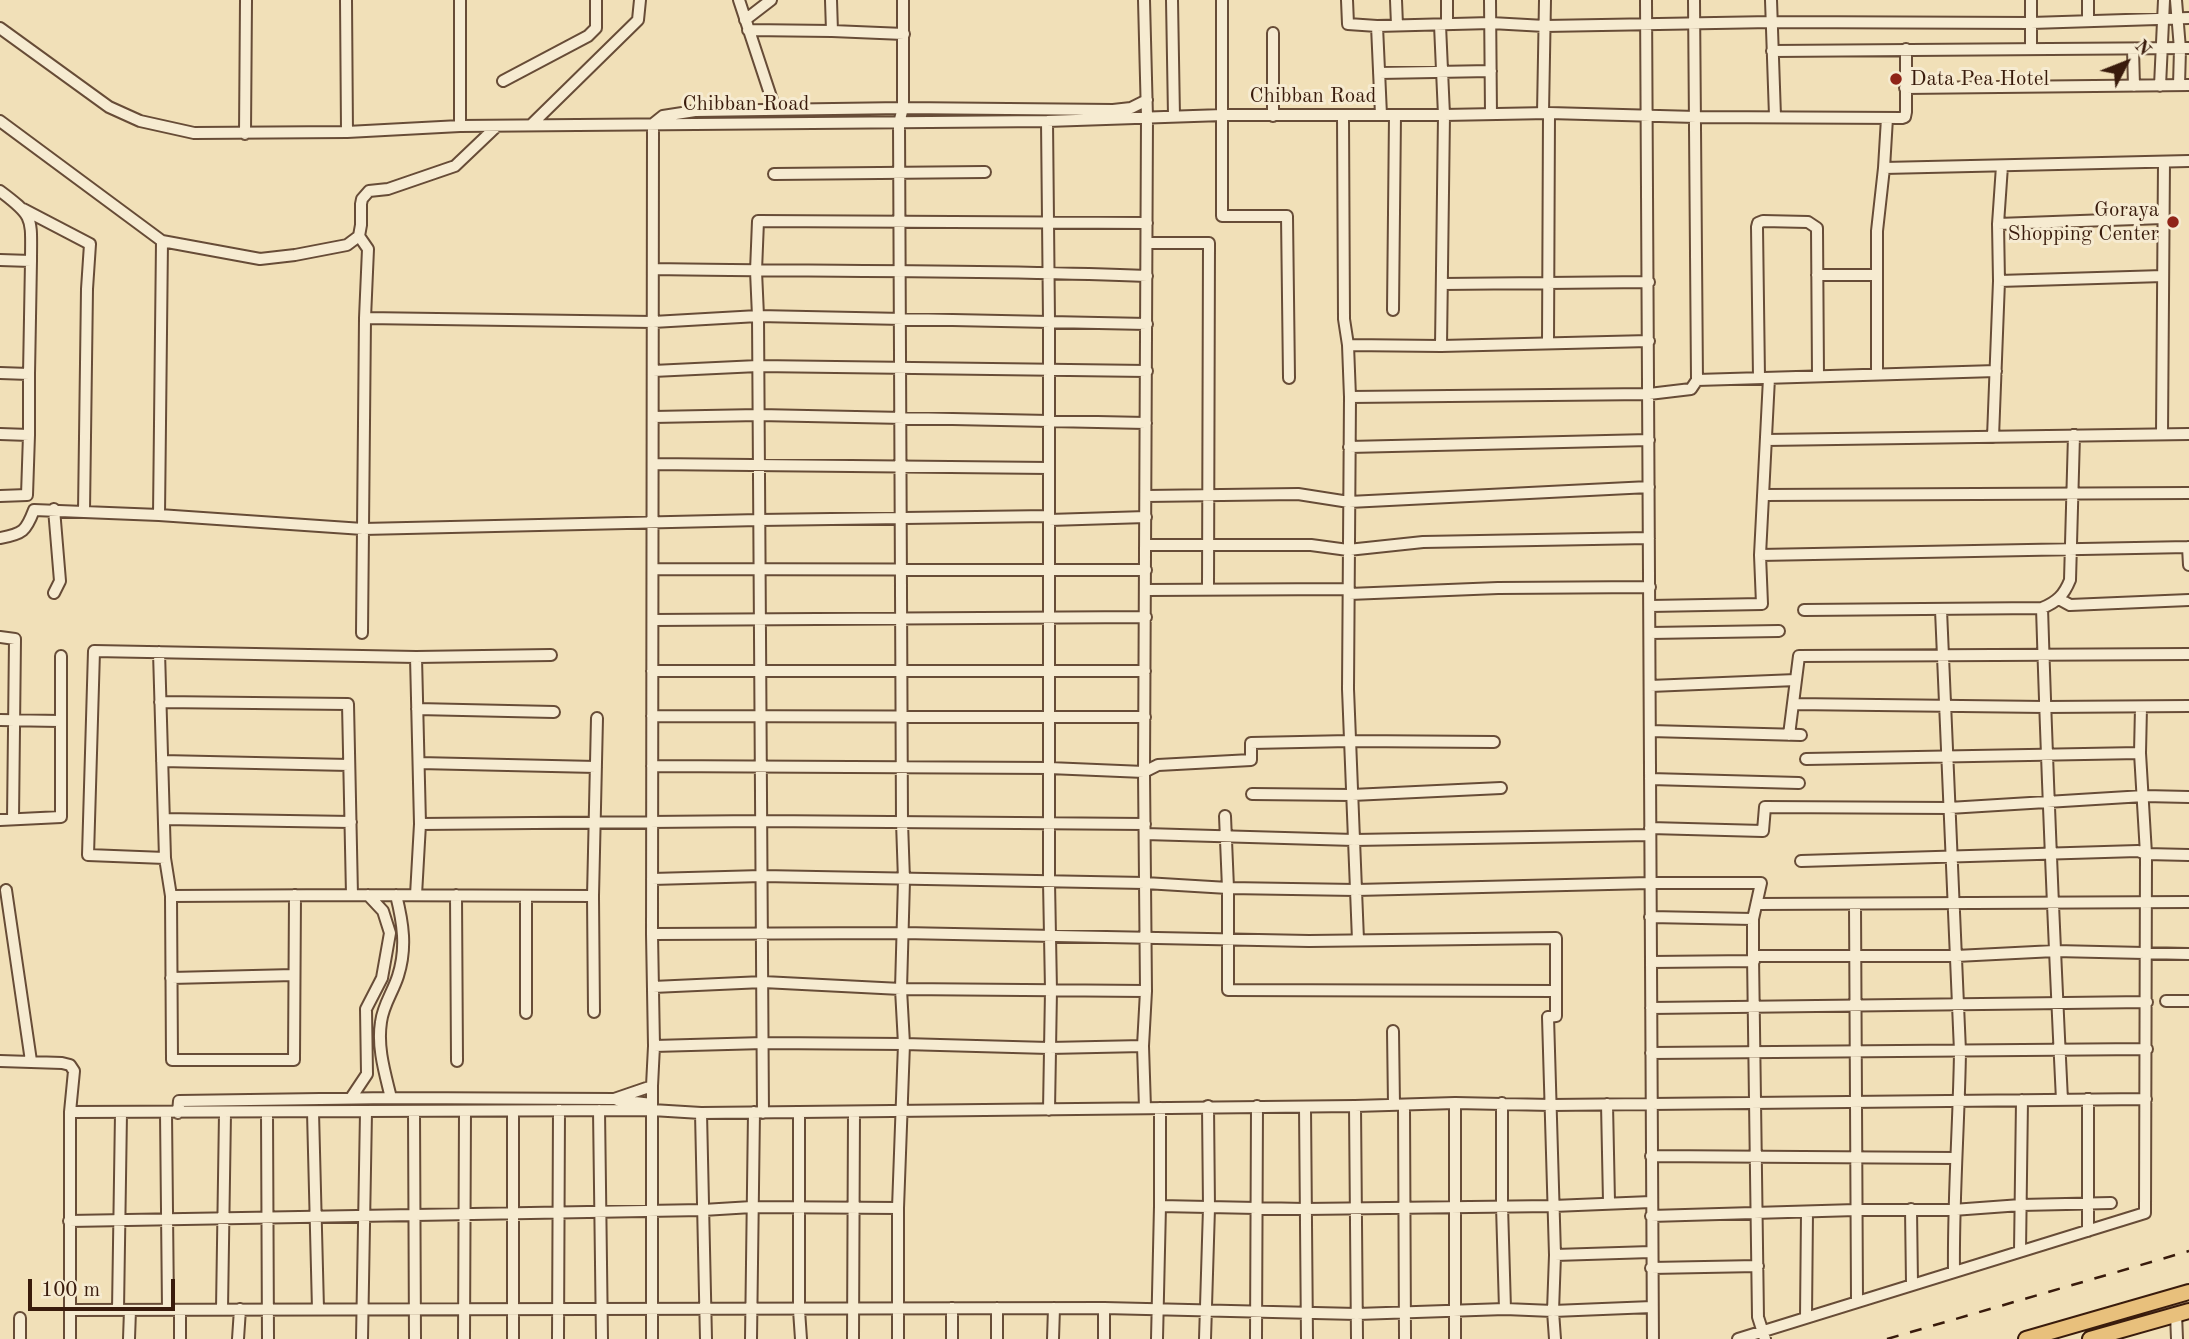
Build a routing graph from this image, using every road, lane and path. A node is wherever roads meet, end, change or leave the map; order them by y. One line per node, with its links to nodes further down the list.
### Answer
1 (246, 0): 82 (street)
2 (346, 0): 81 (street)
3 (460, 0): 79 (street)
4 (596, 0): 52 (street)
5 (640, 0): 78 (street)
6 (739, 0): 31 (street)
7 (771, 0): 31 (street)
8 (831, 0): 40 (street)
9 (903, 0): 42 (street)
10 (1144, 0): 57 (street)
11 (1172, 0): 67 (street)
12 (1222, 0): 62 (street)
13 (1347, 0): 36 (street)
14 (1396, 0): 32 (street)
15 (1447, 0): 33 (street)
16 (1490, 0): 29 (street)
17 (1545, 0): 37 (street)
18 (1646, 0): 34 (street)
19 (1694, 0): 35 (street)
20 (1771, 0): 28 (street)
21 (2031, 0): 30 (street)
22 (2088, 0): 27 (street)
23 (2164, 0): 25 (street)
24 (2176, 0): 25 (street)
25 (2170, 18): 26 (street); 27 (street); 39 (street); 44 (street); 45 (street)
26 (2189, 18)
27 (2088, 21): 30 (street)
28 (1772, 22): 30 (street); 35 (street); 48 (street)
29 (1490, 23): 33 (street); 37 (street); 49 (street)
30 (2031, 23): 46 (street)
31 (746, 25): 40 (street); 59 (street)
32 (1397, 25): 33 (street); 36 (street)
33 (1444, 25): 50 (street)
34 (1646, 25): 35 (street); 37 (street); 66 (street)
35 (1694, 25): 72 (street)
36 (1377, 26): 51 (street)
37 (1545, 26): 60 (street)
38 (0, 28): 82 (street, Chibban Road)
39 (2189, 29)
40 (832, 31): 42 (street)
41 (1273, 33): 68 (street)
42 (904, 34): 58 (street)
43 (2133, 48): 44 (street); 46 (street); 54 (street)
44 (2163, 48): 45 (street); 55 (street)
45 (2185, 48): 53 (street)
46 (2031, 49): 47 (street)
47 (1906, 50): 48 (street); 56 (street)
48 (1772, 51): 70 (street)
49 (1491, 71): 50 (street); 61 (street)
50 (1442, 72): 51 (street); 65 (street)
51 (1379, 73): 63 (street)
52 (503, 81)
53 (2184, 85): 55 (street)
54 (2134, 86): 55 (street); 56 (street)
55 (2160, 86)
56 (1905, 88): 73 (street)
57 (1147, 100): 58 (street, Chibban Road); 71 (street)
58 (903, 108): 59 (street, Chibban Road); 76 (street)
59 (775, 109): 77 (street, Chibban Road)
60 (1546, 113): 61 (street, Chibban Road); 66 (street, Chibban Road); 112 (street)
61 (1491, 114): 65 (street, Chibban Road)
62 (1223, 115): 67 (street, Chibban Road); 68 (street, Chibban Road); 135 (street)
63 (1381, 115): 64 (street, Chibban Road); 69 (street, Chibban Road)
64 (1395, 115): 65 (street, Chibban Road); 114 (street)
65 (1444, 115): 113 (street)
66 (1646, 115): 72 (street, Chibban Road); 111 (street)
67 (1174, 116): 71 (street, Chibban Road)
68 (1273, 116): 69 (street, Chibban Road)
69 (1343, 116): 123 (street)
70 (1774, 116): 72 (street, Chibban Road); 73 (street, Chibban Road)
71 (1147, 117): 75 (street, Chibban Road); 95 (street)
72 (1696, 117): 137 (street)
73 (1887, 117): 86 (street)
74 (0, 121): 98 (street)
75 (1047, 121): 76 (street, Chibban Road); 94 (street)
76 (899, 122): 77 (street, Chibban Road); 88 (street)
77 (653, 124): 78 (street, Chibban Road); 102 (street)
78 (531, 125): 80 (street, Chibban Road)
79 (460, 126): 80 (street, Chibban Road); 81 (street, Chibban Road)
80 (497, 126): 97 (street)
81 (347, 132): 82 (street, Chibban Road)
82 (245, 134)
83 (2189, 161): 84 (street)
84 (2164, 162): 85 (street); 92 (street)
85 (2002, 166): 86 (street); 96 (street)
86 (1885, 169): 107 (street)
87 (985, 172): 88 (street)
88 (899, 173): 89 (street); 93 (street)
89 (774, 174)
90 (0, 191): 91 (street)
91 (23, 209): 101 (street); 169 (street)
92 (2163, 218): 96 (street); 109 (street)
93 (900, 222): 94 (street); 103 (street); 104 (street)
94 (1048, 223): 95 (street); 105 (street)
95 (1147, 223): 99 (street)
96 (1998, 224): 110 (street)
97 (359, 236): 98 (street); 116 (street)
98 (162, 241): 170 (street)
99 (1147, 243): 108 (street); 163 (street)
100 (0, 260): 101 (street)
101 (31, 261): 132 (street)
102 (653, 269): 103 (street); 119 (street)
103 (756, 271): 104 (street); 115 (street)
104 (900, 272): 105 (street); 117 (street)
105 (1048, 272): 108 (street); 118 (street)
106 (1817, 275): 107 (street); 134 (street); 136 (street)
107 (1875, 275): 133 (street)
108 (1147, 276): 120 (street)
109 (2163, 276): 110 (street); 146 (street)
110 (1999, 281): 130 (street)
111 (1649, 282): 112 (street); 121 (street)
112 (1548, 283): 113 (street); 122 (street)
113 (1442, 284): 124 (street)
114 (1393, 310)
115 (758, 316): 117 (street); 119 (street); 125 (street)
116 (365, 318): 119 (street); 176 (street)
117 (900, 319): 118 (street); 126 (street)
118 (1049, 320): 120 (street); 127 (street)
119 (653, 322): 128 (street)
120 (1147, 324): 129 (street)
121 (1649, 341): 122 (street); 138 (street)
122 (1548, 343): 124 (street)
123 (1348, 345): 124 (street); 139 (street)
124 (1441, 346)
125 (758, 366): 126 (street); 128 (street); 140 (street)
126 (900, 368): 127 (street); 142 (street)
127 (1048, 370): 129 (street); 143 (street)
128 (653, 371): 141 (street)
129 (1147, 371): 144 (street)
130 (1996, 371): 133 (street); 150 (street)
131 (0, 373): 132 (street)
132 (29, 374): 148 (street)
133 (1877, 374): 134 (street)
134 (1818, 376): 136 (street)
135 (1289, 378)
136 (1764, 378): 137 (street); 152 (street)
137 (1697, 380): 138 (street)
138 (1649, 394): 139 (street); 151 (street)
139 (1350, 397): 153 (street)
140 (758, 415): 141 (street); 142 (street); 155 (street)
141 (653, 417): 154 (street)
142 (900, 418): 143 (street); 156 (street)
143 (1048, 421): 144 (street); 157 (street)
144 (1146, 423): 165 (street)
145 (0, 434): 148 (street)
146 (2162, 434): 147 (street); 149 (street)
147 (2189, 434)
148 (29, 435): 162 (street)
149 (2074, 435): 150 (street); 160 (street)
150 (1993, 437): 152 (street)
151 (1649, 440): 153 (street); 158 (street)
152 (1766, 440): 164 (street)
153 (1349, 447): 166 (street)
154 (653, 464): 155 (street); 175 (street)
155 (759, 464): 156 (street); 174 (street)
156 (900, 466): 157 (street); 172 (street)
157 (1049, 468): 173 (street)
158 (1649, 487): 166 (street); 178 (street)
159 (2189, 493): 160 (street)
160 (2072, 494): 164 (street); 182 (street)
161 (0, 495): 162 (street)
162 (27, 495): 168 (street)
163 (1208, 495): 165 (street); 166 (street); 179 (street)
164 (1763, 495): 184 (street)
165 (1146, 496): 171 (street)
166 (1349, 502): 183 (street)
167 (54, 509): 168 (street); 169 (street); 195 (street)
168 (34, 510): 177 (street)
169 (84, 511): 170 (street)
170 (159, 515): 176 (street)
171 (1146, 517): 173 (street); 180 (street)
172 (901, 518): 173 (street); 174 (street); 188 (street)
173 (1049, 518): 189 (street)
174 (759, 520): 175 (street); 187 (street)
175 (653, 522): 176 (street); 186 (street)
176 (363, 529): 208 (street)
177 (0, 538)
178 (1650, 538): 183 (street); 191 (street)
179 (1208, 544): 180 (street); 183 (street); 192 (street)
180 (1146, 545): 190 (street)
181 (2189, 547): 182 (street); 185 (street)
182 (2071, 549): 184 (street); 196 (street)
183 (1348, 550): 194 (street)
184 (1760, 555): 198 (street)
185 (2189, 565)
186 (653, 569): 187 (street); 206 (street)
187 (760, 569): 188 (street); 204 (street)
188 (901, 570): 189 (street); 205 (street)
189 (1049, 570): 190 (street); 203 (street)
190 (1146, 570): 193 (street)
191 (1650, 587): 194 (street); 198 (street)
192 (1208, 588): 193 (street); 194 (street)
193 (1146, 590): 202 (street)
194 (1348, 591): 243 (street)
195 (54, 593)
196 (2059, 599): 197 (street); 199 (street)
197 (2189, 600)
198 (1650, 607): 209 (street)
199 (2042, 608): 201 (street); 216 (street)
200 (1804, 610): 201 (street)
201 (1941, 610): 214 (street)
202 (1146, 617): 203 (street); 222 (street)
203 (1049, 618): 205 (street); 221 (street)
204 (760, 619): 205 (street); 206 (street); 218 (street)
205 (901, 619): 220 (street)
206 (653, 620): 219 (street)
207 (1779, 631): 209 (street)
208 (362, 633)
209 (1650, 633): 224 (street)
210 (0, 637): 241 (street)
211 (159, 653): 217 (street); 225 (street); 286 (street)
212 (2189, 654): 216 (street)
213 (551, 655): 217 (street)
214 (1943, 655): 216 (street); 223 (street); 227 (street)
215 (61, 656): 240 (street)
216 (2043, 656): 229 (street)
217 (416, 657): 231 (street)
218 (761, 670): 219 (street); 220 (street); 234 (street)
219 (652, 671): 233 (street)
220 (901, 671): 221 (street); 235 (street)
221 (1049, 671): 222 (street); 236 (street)
222 (1145, 671): 238 (street)
223 (1796, 680): 224 (street); 226 (street)
224 (1650, 686): 242 (street)
225 (160, 702): 249 (street); 251 (street)
226 (1794, 704): 227 (street); 242 (street)
227 (1945, 705): 229 (street); 247 (street)
228 (2189, 706): 230 (street)
229 (2045, 707): 230 (street); 246 (street)
230 (2141, 707): 245 (street)
231 (417, 709): 232 (street); 250 (street)
232 (554, 712)
233 (652, 716): 234 (street); 253 (street)
234 (761, 716): 235 (street); 254 (street)
235 (901, 717): 236 (street); 255 (street)
236 (1049, 717): 238 (street); 256 (street)
237 (597, 718): 252 (street)
238 (1145, 718): 257 (street)
239 (0, 720): 241 (street)
240 (60, 721): 241 (street); 268 (street)
241 (14, 722): 268 (street)
242 (1650, 731): 258 (street)
243 (1350, 741): 244 (street); 257 (street); 262 (street)
244 (1493, 742)
245 (2140, 754): 246 (street); 263 (street)
246 (2046, 756): 247 (street); 265 (street)
247 (1947, 757): 248 (street); 266 (street)
248 (1806, 760)
249 (162, 761): 251 (street); 270 (street)
250 (419, 763): 252 (street); 277 (street)
251 (349, 765): 273 (street)
252 (596, 766): 274 (street)
253 (652, 766): 254 (street); 271 (street)
254 (761, 766): 255 (street); 272 (street)
255 (901, 768): 256 (street); 275 (street)
256 (1049, 768): 257 (street); 276 (street)
257 (1144, 772): 278 (street)
258 (1650, 779): 259 (street); 279 (street)
259 (1799, 783)
260 (1501, 788): 262 (street)
261 (1252, 794): 262 (street)
262 (1352, 794): 281 (street)
263 (2144, 796): 264 (street); 265 (street); 283 (street)
264 (2189, 797)
265 (2050, 801): 266 (street); 282 (street)
266 (1950, 808): 279 (street); 285 (street)
267 (1225, 816): 280 (street)
268 (13, 819): 269 (street)
269 (0, 820)
270 (164, 820): 273 (street); 286 (street)
271 (652, 821): 272 (street); 274 (street); 289 (street)
272 (762, 821): 275 (street); 288 (street)
273 (351, 822): 298 (street)
274 (594, 822): 277 (street); 305 (street)
275 (902, 822): 276 (street); 290 (street)
276 (1049, 823): 278 (street); 291 (street)
277 (420, 824): 301 (street)
278 (1145, 829): 280 (street); 292 (street)
279 (1650, 831): 281 (street); 293 (street)
280 (1226, 837): 281 (street); 294 (street)
281 (1354, 840): 296 (street)
282 (2049, 853): 283 (street); 285 (street); 309 (street)
283 (2146, 854): 284 (street); 306 (street)
284 (2189, 855)
285 (1952, 857): 287 (street); 308 (street)
286 (165, 858): 303 (street)
287 (1801, 861)
288 (762, 876): 289 (street); 290 (street); 314 (street)
289 (652, 878): 316 (street)
290 (904, 880): 291 (street); 315 (street)
291 (1049, 882): 292 (street); 317 (street)
292 (1145, 883): 294 (street); 318 (street)
293 (1650, 883): 296 (street); 310 (street); 312 (street)
294 (1228, 888): 296 (street); 319 (street)
295 (6, 890): 359 (street)
296 (1356, 890): 320 (street)
297 (295, 895): 298 (street); 303 (street); 328 (street)
298 (352, 895): 299 (street)
299 (368, 895): 300 (street); 362 (street)
300 (396, 895): 301 (street); 363 (street)
301 (416, 895): 302 (street)
302 (456, 895): 304 (street); 360 (street)
303 (171, 896): 329 (street)
304 (526, 896): 305 (street); 345 (street)
305 (593, 896): 344 (street)
306 (2145, 902): 307 (street); 309 (street); 322 (street)
307 (2189, 902)
308 (1954, 903): 309 (street); 311 (street); 325 (street)
309 (2053, 903): 321 (street)
310 (1757, 904): 311 (street); 313 (street)
311 (1855, 904): 324 (street)
312 (1650, 917): 313 (street); 327 (street)
313 (1754, 919): 326 (street)
314 (763, 932): 315 (street); 316 (street); 330 (street)
315 (903, 933): 317 (street); 332 (street)
316 (652, 934): 331 (street)
317 (1050, 937): 318 (street); 333 (street)
318 (1145, 937): 319 (street); 334 (street)
319 (1228, 939): 320 (street); 335 (street)
320 (1358, 940): 335 (street)
321 (2055, 951): 322 (street); 325 (street); 340 (street)
322 (2146, 953): 323 (street); 338 (street)
323 (2189, 954)
324 (1856, 956): 325 (street); 326 (street); 341 (street)
325 (1956, 956): 339 (street)
326 (1754, 958): 327 (street); 342 (street)
327 (1651, 962): 343 (street)
328 (294, 975): 329 (street); 329 (street)
329 (172, 978)
330 (763, 982): 331 (street); 332 (street); 347 (street)
331 (653, 987): 349 (street)
332 (901, 989): 333 (street); 348 (street)
333 (1051, 990): 334 (street); 351 (street)
334 (1146, 991): 350 (street)
335 (1556, 991): 377 (street)
336 (2166, 1001): 337 (street)
337 (2189, 1001)
338 (2147, 1002): 340 (street); 353 (street)
339 (1958, 1003): 340 (street); 341 (street); 355 (street)
340 (2057, 1003): 352 (street)
341 (1856, 1005): 342 (street); 354 (street)
342 (1754, 1007): 343 (street); 356 (street)
343 (1651, 1008): 357 (street)
344 (594, 1012)
345 (526, 1013)
346 (1393, 1031): 376 (street)
347 (764, 1043): 348 (street); 349 (street); 398 (street)
348 (904, 1044): 351 (street); 386 (street)
349 (654, 1046): 361 (street)
350 (1143, 1046): 351 (street); 383 (street)
351 (1049, 1048): 387 (street)
352 (2060, 1049): 353 (street); 355 (street); 369 (street)
353 (2147, 1049): 366 (street)
354 (1856, 1051): 355 (street); 356 (street); 370 (street)
355 (1960, 1051): 367 (street)
356 (1755, 1052): 357 (street); 371 (street)
357 (1651, 1053): 374 (street)
358 (0, 1061): 359 (street)
359 (31, 1061): 392 (street)
360 (457, 1061)
361 (652, 1086): 364 (street); 380 (street)
362 (352, 1098): 363 (street); 402 (street)
363 (391, 1098): 364 (street)
364 (614, 1099): 380 (street)
365 (2088, 1099): 366 (street); 369 (street); 409 (street)
366 (2146, 1099): 445 (street)
367 (1959, 1100): 368 (street); 370 (street); 406 (street)
368 (2022, 1100): 369 (street); 411 (street)
369 (2062, 1100)
370 (1856, 1101): 371 (street); 405 (street)
371 (1756, 1102): 374 (street); 404 (street)
372 (1455, 1103): 373 (street); 376 (street); 418 (street)
373 (1503, 1103): 377 (street); 414 (street)
374 (1651, 1103): 375 (street); 403 (street)
375 (1607, 1104): 377 (street); 407 (street)
376 (1399, 1105): 379 (street); 417 (street)
377 (1551, 1105): 415 (street)
378 (1257, 1106): 381 (street); 382 (street); 423 (street)
379 (1355, 1106): 382 (street); 419 (street)
380 (652, 1107): 385 (street); 397 (street); 427 (street)
381 (1208, 1107): 384 (street); 422 (street)
382 (1305, 1107): 424 (street)
383 (1145, 1108): 384 (street); 387 (street)
384 (1160, 1108): 413 (street)
385 (599, 1110): 391 (street); 426 (street)
386 (902, 1110): 387 (street); 400 (street); 421 (street)
387 (1049, 1110)
388 (414, 1111): 389 (street); 396 (street); 435 (street)
389 (465, 1111): 390 (street); 432 (street)
390 (513, 1111): 391 (street); 433 (street)
391 (559, 1111): 431 (street)
392 (70, 1112): 401 (street); 444 (street)
393 (225, 1112): 394 (street); 402 (street); 441 (street)
394 (267, 1112): 395 (street); 439 (street)
395 (313, 1112): 396 (street); 438 (street)
396 (366, 1112): 437 (street)
397 (701, 1112): 398 (street); 428 (street)
398 (759, 1112): 399 (street); 416 (street)
399 (799, 1112): 400 (street); 412 (street)
400 (854, 1112): 420 (street)
401 (121, 1113): 402 (street); 443 (street)
402 (172, 1113): 442 (street)
403 (1651, 1156): 404 (street); 408 (street)
404 (1756, 1157): 405 (street); 436 (street)
405 (1856, 1158): 406 (street); 429 (street)
406 (1955, 1158): 430 (street)
407 (1609, 1202): 408 (street); 415 (street)
408 (1651, 1202): 440 (street)
409 (2088, 1203): 410 (street); 411 (street); 445 (street)
410 (2111, 1203)
411 (2021, 1205): 430 (street); 446 (street)
412 (799, 1206): 416 (street); 420 (street); 481 (street)
413 (1160, 1206): 422 (street); 474 (street)
414 (1502, 1206): 415 (street); 418 (street); 475 (street)
415 (1553, 1206): 448 (street)
416 (751, 1207): 428 (street); 473 (street)
417 (1405, 1207): 418 (street); 419 (street); 485 (street)
418 (1455, 1207): 482 (street)
419 (1356, 1208): 424 (street); 489 (street)
420 (854, 1209): 421 (street); 456 (street)
421 (898, 1209): 457 (street)
422 (1209, 1209): 423 (street); 483 (street)
423 (1256, 1209): 424 (street); 487 (street)
424 (1305, 1209): 488 (street)
425 (1911, 1209): 429 (street); 430 (street); 452 (street)
426 (600, 1210): 427 (street); 431 (street); 470 (street)
427 (652, 1210): 428 (street); 471 (street)
428 (703, 1210): 472 (street)
429 (1856, 1210): 434 (street); 454 (street)
430 (1953, 1210): 451 (street)
431 (558, 1211): 433 (street); 469 (street)
432 (464, 1212): 433 (street); 435 (street); 467 (street)
433 (513, 1212): 468 (street)
434 (1807, 1212): 436 (street); 490 (street)
435 (415, 1213): 437 (street); 466 (street)
436 (1757, 1213): 440 (street); 449 (street)
437 (365, 1214): 438 (street); 465 (street)
438 (315, 1215): 439 (street); 464 (street)
439 (268, 1216): 441 (street); 463 (street)
440 (1651, 1216): 447 (street)
441 (223, 1217): 442 (street); 462 (street)
442 (167, 1219): 443 (street); 479 (street)
443 (119, 1220): 444 (street); 477 (street)
444 (69, 1221): 476 (street)
445 (2088, 1231): 446 (street)
446 (2020, 1251): 451 (street)
447 (1651, 1252): 448 (street); 450 (street)
448 (1555, 1255): 484 (street)
449 (1758, 1266): 450 (street); 493 (street)
450 (1651, 1268): 455 (street)
451 (1954, 1272): 452 (street)
452 (1912, 1284): 454 (street)
453 (2189, 1292): 526 (main road)
454 (1857, 1301): 490 (street)
455 (1651, 1307): 484 (street); 524 (street)
456 (853, 1308): 457 (street); 481 (street); 510 (street)
457 (898, 1308): 458 (street); 511 (street)
458 (952, 1308): 459 (street); 512 (street)
459 (997, 1308): 460 (street); 513 (street)
460 (1054, 1308): 461 (street); 514 (street)
461 (1104, 1308): 474 (street); 515 (street)
462 (222, 1309): 479 (street); 480 (street)
463 (268, 1309): 464 (street); 480 (street); 499 (street)
464 (318, 1309): 465 (street)
465 (364, 1309): 466 (street); 500 (street)
466 (416, 1309): 467 (street); 501 (street)
467 (464, 1309): 468 (street); 502 (street)
468 (513, 1309): 469 (street); 503 (street)
469 (558, 1309): 470 (street); 504 (street)
470 (601, 1309): 471 (street); 505 (street)
471 (652, 1309): 472 (street); 506 (street)
472 (705, 1309): 473 (street); 507 (street)
473 (753, 1309): 481 (street); 508 (street)
474 (1157, 1309): 483 (street); 516 (street)
475 (1505, 1309): 482 (street); 484 (street)
476 (70, 1310): 477 (street); 495 (street)
477 (118, 1310): 478 (street)
478 (130, 1310): 479 (street); 496 (street)
479 (174, 1310): 497 (street)
480 (240, 1310): 498 (street)
481 (799, 1310): 509 (street)
482 (1455, 1310): 485 (street); 522 (street)
483 (1205, 1311): 487 (street); 517 (street)
484 (1553, 1311): 523 (street)
485 (1404, 1312): 489 (street); 521 (street)
486 (2183, 1312): 492 (main road); 528 (street)
487 (1256, 1313): 488 (street); 518 (street)
488 (1306, 1313): 489 (street); 519 (street)
489 (1357, 1314): 520 (street)
490 (1806, 1317): 493 (street)
491 (20, 1318): 494 (street)
492 (2119, 1334): 527 (main road)
493 (1763, 1335): 525 (street)
494 (20, 1339)
495 (70, 1339)
496 (129, 1339)
497 (180, 1339)
498 (238, 1339)
499 (268, 1339)
500 (362, 1339)
501 (415, 1339)
502 (464, 1339)
503 (513, 1339)
504 (558, 1339)
505 (602, 1339)
506 (652, 1339)
507 (706, 1339)
508 (751, 1339)
509 (801, 1339)
510 (853, 1339)
511 (898, 1339)
512 (952, 1339)
513 (997, 1339)
514 (1053, 1339)
515 (1104, 1339)
516 (1157, 1339)
517 (1205, 1339)
518 (1256, 1339)
519 (1307, 1339)
520 (1357, 1339)
521 (1405, 1339)
522 (1455, 1339)
523 (1555, 1339)
524 (1653, 1339)
525 (1738, 1339)
526 (2026, 1339)
527 (2090, 1339)
528 (2177, 1339)

